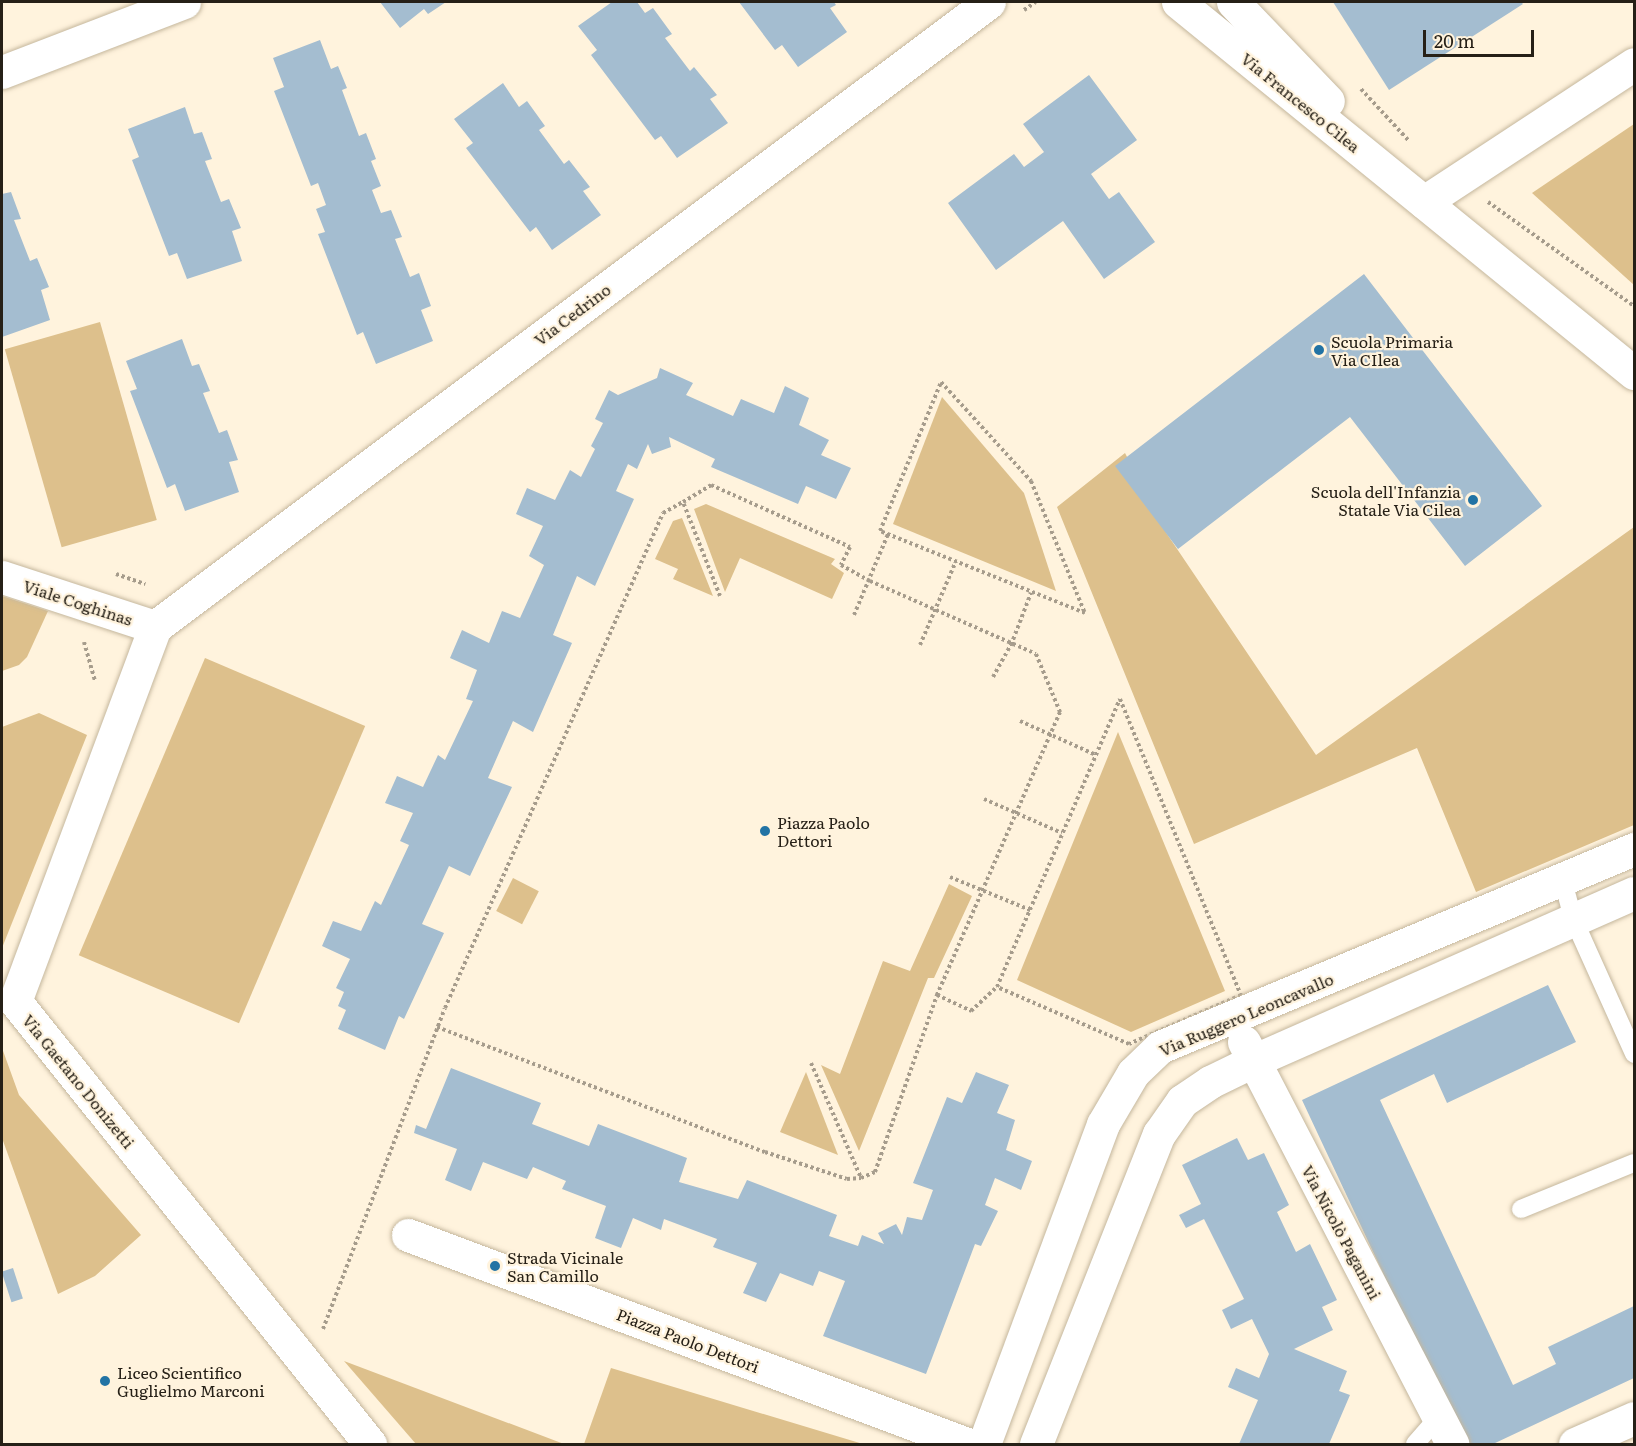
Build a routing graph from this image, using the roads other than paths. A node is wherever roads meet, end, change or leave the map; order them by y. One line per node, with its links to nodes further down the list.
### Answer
1 (184, 2): 6 (street)
2 (1178, 2): 7 (street, Via Francesco Cilea)
3 (1233, 2): 7 (street, Via Francesco Cilea)
4 (1003, 9): 10 (street, Via Cedrino)
5 (1635, 64): 7 (street)
6 (2, 72)
7 (1424, 202): 8 (street, Via Francesco Cilea)
8 (1635, 373)
9 (2, 577): 10 (street, Viale Coghinas)
10 (165, 620): 23 (street, Via Gaetano Donizetti)
11 (1635, 849): 12 (street, Via Ruggero Leoncavallo)
12 (1563, 881): 14 (lane); 15 (street, Via Ruggero Leoncavallo)
13 (1635, 893): 14 (street)
14 (1573, 918): 16 (lane); 17 (street)
15 (1233, 1018): 17 (street, Via Nicolò Paganini); 25 (street, Via Ruggero Leoncavallo)
16 (1635, 1054)
17 (1252, 1061): 22 (street, Via Nicolò Paganini); 26 (street)
18 (1635, 1163): 19 (lane)
19 (1521, 1209)
20 (408, 1235): 24 (street, Piazza Paolo Dettori)
21 (1635, 1418): 28 (street)
22 (1446, 1430): 27 (lane)
23 (370, 1444)
24 (967, 1444)
25 (984, 1444)
26 (1036, 1444)
27 (1415, 1444)
28 (1575, 1444)

